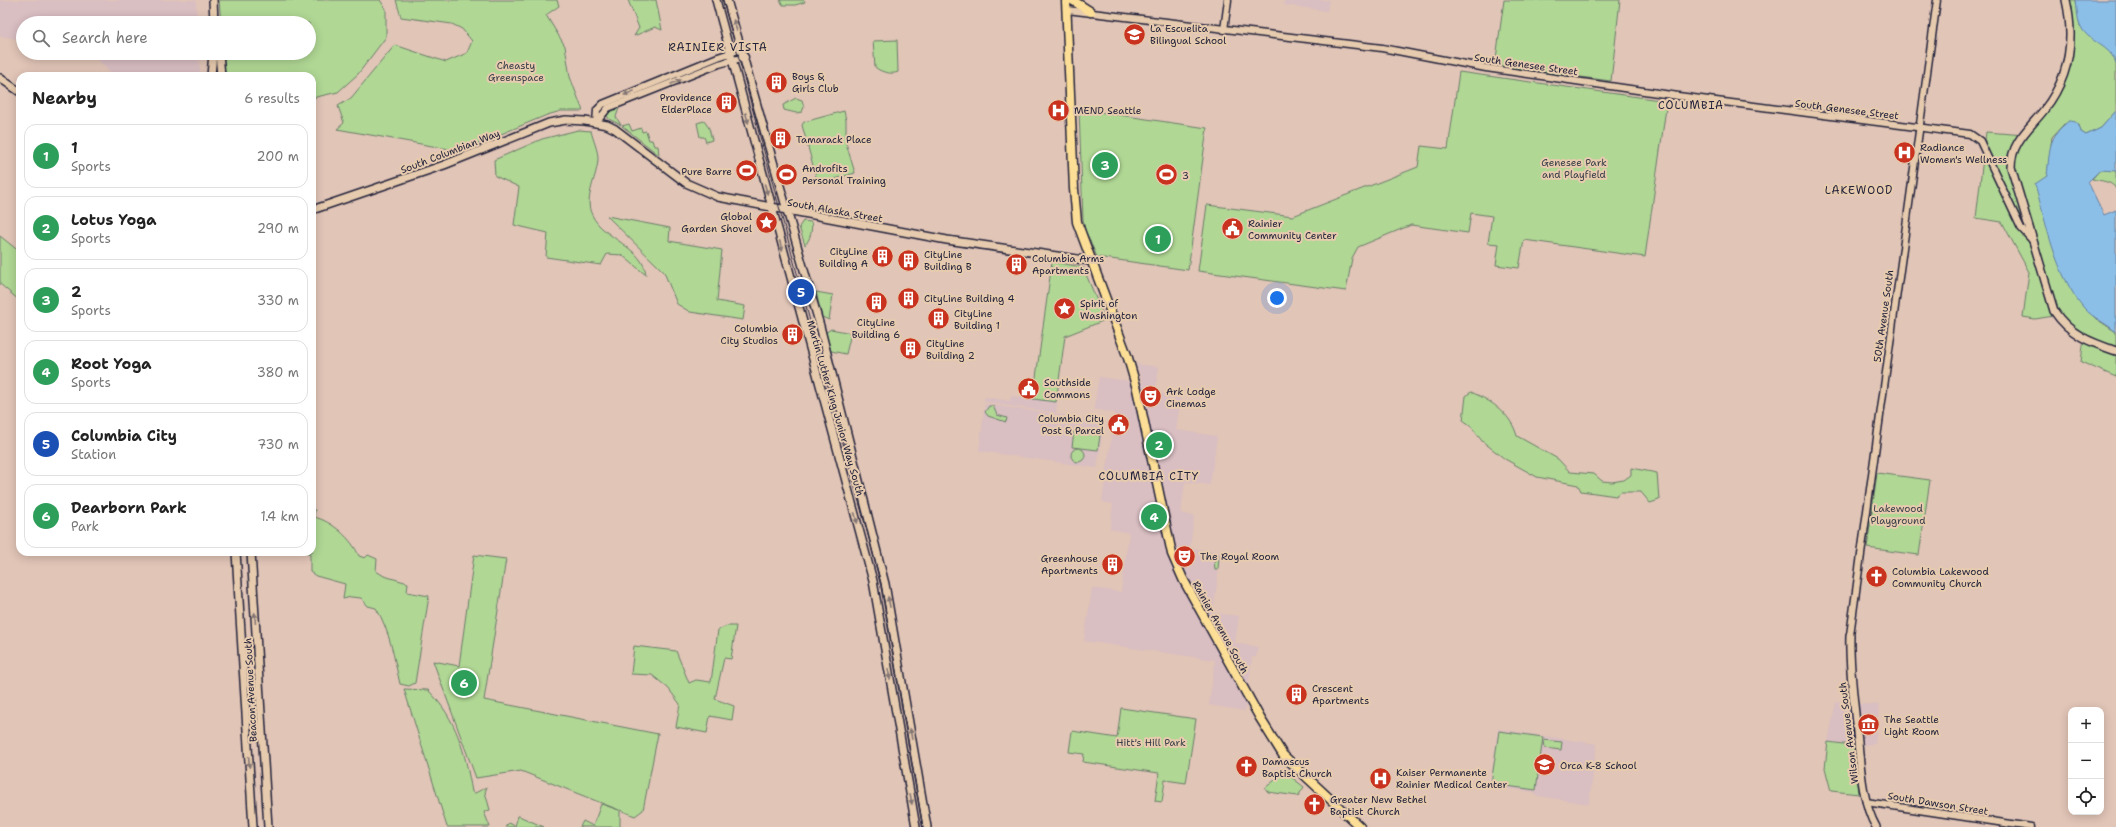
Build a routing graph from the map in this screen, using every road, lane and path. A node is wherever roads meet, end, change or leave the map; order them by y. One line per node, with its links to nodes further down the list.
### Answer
1 (213, 0): 11 (main road)
2 (716, 0): 14 (main road, Martin Luther King Junior Way South)
3 (727, 0): 13 (main road, Martin Luther King Junior Way South, one-way to 3)
4 (1066, 0): 9 (main road, Rainier Avenue South)
5 (1072, 0): 10 (main road)
6 (1228, 0): 12 (street)
7 (1937, 0): 23 (street, 50th Avenue South)
8 (2066, 0): 27 (main road)
9 (1067, 10): 10 (street, South Genesee Street); 28 (main road, Rainier Avenue South)
10 (1090, 12): 12 (street, South Genesee Street)
11 (214, 16)
12 (1224, 30): 23 (street, South Genesee Street)
13 (742, 49): 14 (street); 15 (main road, Martin Luther King Junior Way South)
14 (731, 57): 15 (street); 22 (street); 24 (main road, Martin Luther King Junior Way South, one-way to 24)
15 (745, 57): 26 (main road, Martin Luther King Junior Way South)
16 (212, 60): 18 (main road)
17 (220, 60): 19 (main road)
18 (211, 72)
19 (221, 72)
20 (0, 78): 21 (main road)
21 (16, 89)
22 (596, 122): 24 (main road, South Alaska Street); 25 (main road, South Columbian Way)
23 (1920, 128): 27 (street, South Genesee Street); 32 (street, 50th Avenue South)
24 (771, 208): 26 (main road, South Alaska Street); 36 (main road, Martin Luther King Junior Way South, one-way to 36)
25 (316, 209)
26 (788, 212): 28 (main road, South Alaska Street); 37 (main road, Martin Luther King Junior Way South, one-way to 26)
27 (2033, 241): 29 (main road)
28 (1091, 261): 38 (main road, Rainier Avenue South)
29 (2116, 351)
30 (236, 556): 34 (main road, Beacon Avenue South, one-way to 34)
31 (251, 556): 35 (main road, Beacon Avenue South, one-way to 31)
32 (1850, 635): 33 (main road, Wilson Avenue South)
33 (1866, 802): 39 (main road, Wilson Avenue South); 40 (street, South Dawson Street)
34 (253, 827)
35 (268, 827)
36 (916, 827)
37 (927, 827)
38 (1360, 827)
39 (1876, 827)
40 (2031, 827)

